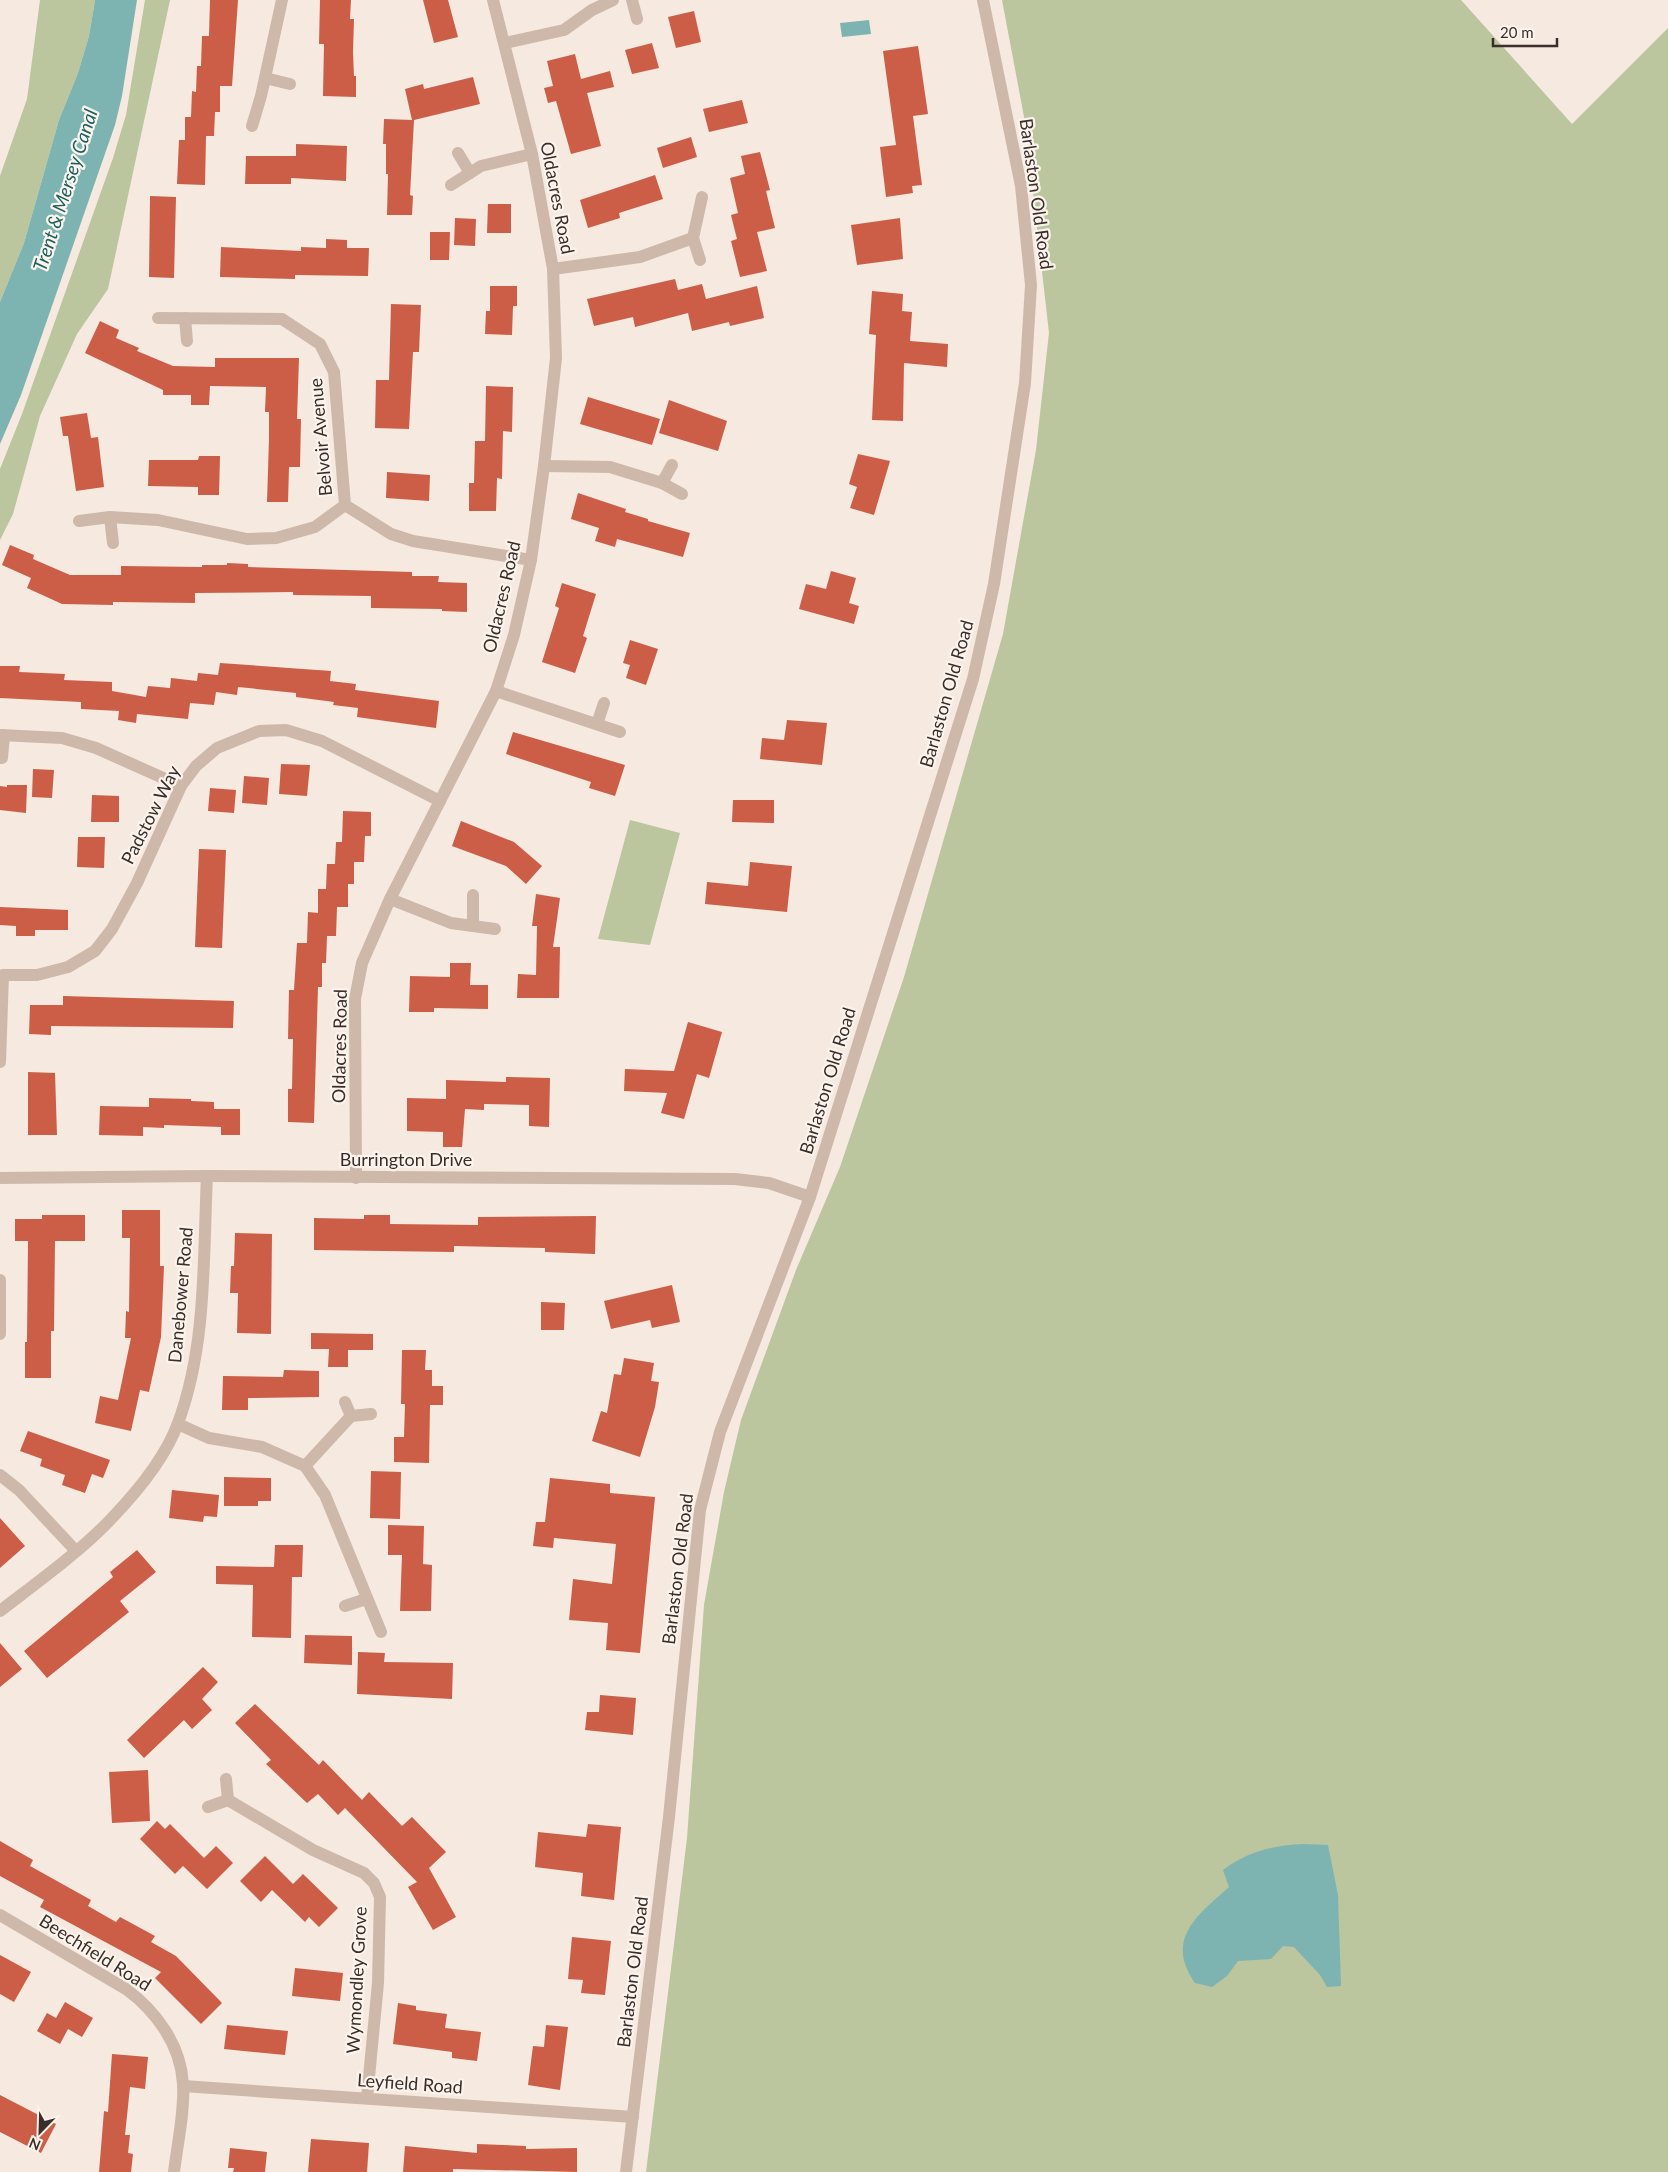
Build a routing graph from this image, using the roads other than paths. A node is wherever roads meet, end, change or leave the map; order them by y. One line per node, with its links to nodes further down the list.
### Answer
1 (282, 0): 8 (street)
2 (493, 0): 7 (street, Oldacres Road)
3 (612, 0): 7 (street)
4 (632, 0): 6 (street)
5 (983, 0): 48 (street, Barlaston Old Road)
6 (637, 19)
7 (505, 43): 12 (street, Oldacres Road)
8 (265, 78): 9 (street); 10 (street)
9 (290, 84)
10 (252, 126)
11 (458, 153): 13 (street)
12 (532, 154): 13 (street); 18 (street, Oldacres Road)
13 (470, 173): 14 (street)
14 (451, 184)
15 (702, 197): 16 (street)
16 (693, 238): 17 (street); 18 (street)
17 (700, 260)
18 (553, 270): 23 (street, Oldacres Road)
19 (158, 318): 20 (street, Belvoir Avenue)
20 (185, 318): 21 (street); 26 (street, Belvoir Avenue)
21 (187, 342)
22 (672, 465): 24 (street)
23 (544, 466): 24 (street); 30 (street, Oldacres Road)
24 (662, 483): 25 (street)
25 (682, 494)
26 (344, 505): 27 (street); 30 (street, Belvoir Avenue)
27 (110, 517): 28 (street); 29 (street)
28 (79, 521)
29 (113, 544)
30 (531, 560): 31 (street, Oldacres Road)
31 (496, 691): 33 (street); 38 (street, Oldacres Road)
32 (604, 703): 33 (street)
33 (597, 724): 34 (street)
34 (620, 732)
35 (2, 735): 36 (street); 37 (street)
36 (2, 758)
37 (181, 786): 38 (street, Padstow Way); 43 (street, Padstow Way)
38 (440, 801): 40 (street, Oldacres Road)
39 (473, 895): 41 (street)
40 (390, 899): 41 (street); 47 (street, Oldacres Road)
41 (473, 926): 42 (street)
42 (495, 928)
43 (2, 974): 44 (street, Padstow Way)
44 (0, 1062)
45 (207, 1176): 46 (street, Burrington Drive); 47 (street, Burrington Drive); 55 (street, Danebower Road)
46 (0, 1178)
47 (356, 1178): 48 (street, Burrington Drive)
48 (810, 1197): 69 (street, Barlaston Old Road)
49 (0, 1280): 50 (street)
50 (0, 1302): 51 (street)
51 (0, 1334)
52 (345, 1402): 54 (street)
53 (371, 1414): 54 (street)
54 (351, 1416): 56 (street)
55 (178, 1424): 56 (street); 58 (street, Danebower Road)
56 (305, 1466): 59 (street)
57 (0, 1475): 58 (street)
58 (75, 1550): 61 (street, Danebower Road)
59 (366, 1599): 60 (street); 62 (street)
60 (345, 1606)
61 (0, 1611)
62 (381, 1632)
63 (226, 1779): 64 (street)
64 (228, 1800): 65 (street); 68 (street, Wymondley Grove)
65 (208, 1807)
66 (0, 1915): 67 (street, Beechfield Road)
67 (183, 2086): 68 (street, Leyfield Road); 70 (street, Beechfield Road)
68 (367, 2098): 69 (street, Leyfield Road)
69 (633, 2117): 71 (street, Barlaston Old Road)
70 (174, 2172)
71 (626, 2172)

